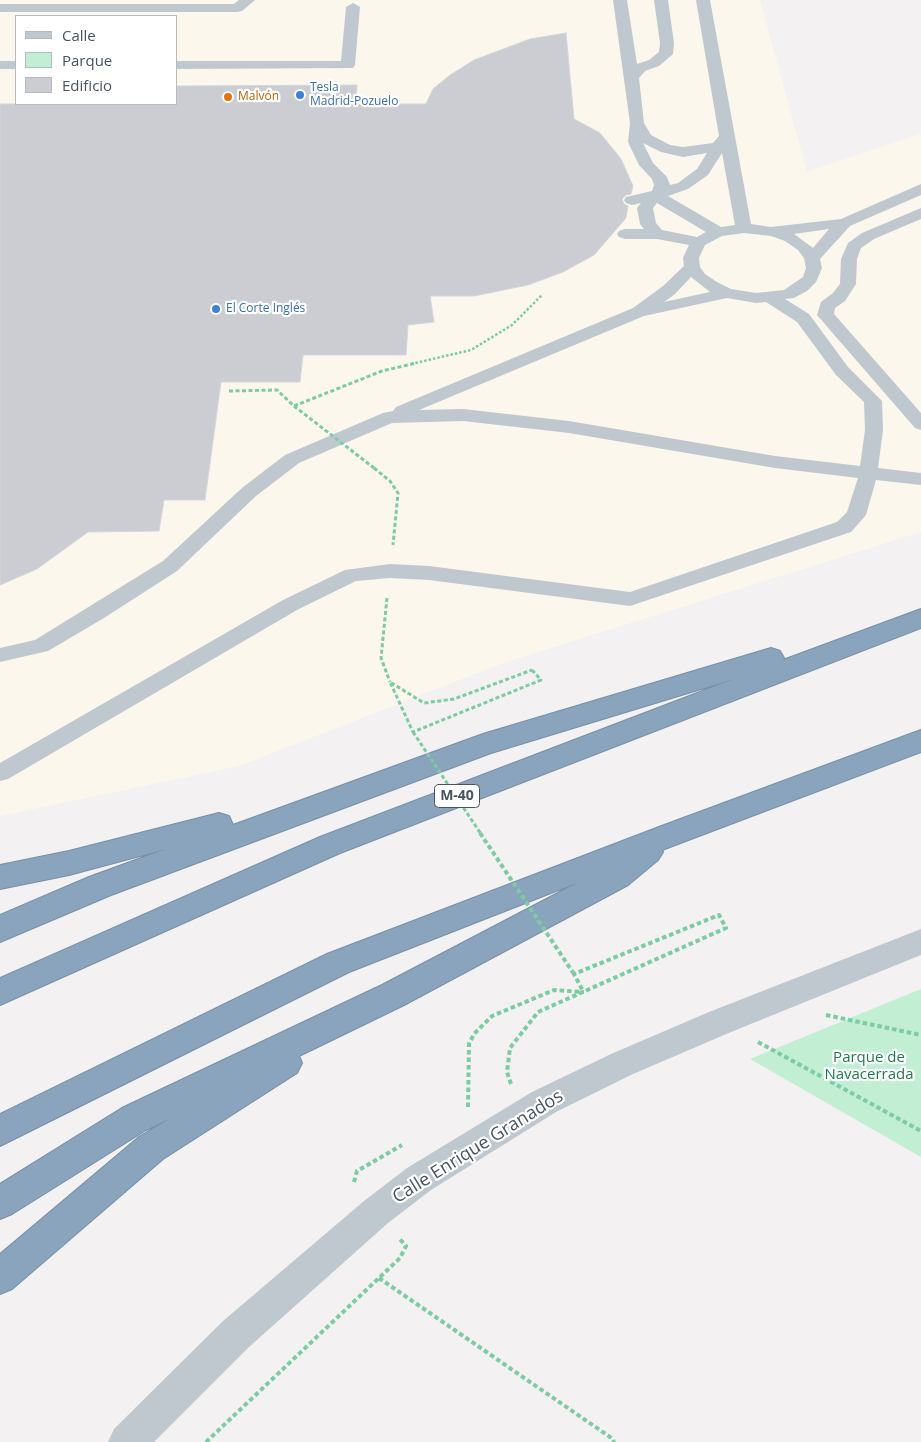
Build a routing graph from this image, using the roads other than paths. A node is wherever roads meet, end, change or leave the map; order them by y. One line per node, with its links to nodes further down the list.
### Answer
1 (248, 0): 6 (lane)
2 (620, 0): 10 (lane)
3 (703, 0): 12 (lane)
4 (661, 1): 10 (lane)
5 (353, 7): 9 (lane)
6 (0, 8)
7 (0, 65): 8 (lane)
8 (15, 65)
9 (178, 65)
10 (632, 78): 11 (lane)
11 (637, 123): 12 (lane); 14 (lane)
12 (722, 141): 14 (lane); 18 (lane)
13 (921, 189): 17 (lane)
14 (657, 194): 15 (lane); 19 (lane); 22 (lane)
15 (632, 200)
16 (921, 213): 31 (lane)
17 (844, 223): 20 (lane); 24 (lane)
18 (744, 228): 19 (lane); 20 (lane)
19 (718, 232): 23 (lane)
20 (774, 232): 24 (lane)
21 (625, 234): 22 (lane)
22 (657, 234): 23 (lane)
23 (700, 242): 25 (lane)
24 (812, 258): 27 (lane)
25 (692, 267): 26 (lane); 28 (lane)
26 (727, 293): 27 (lane); 28 (lane)
27 (771, 298): 29 (lane)
28 (639, 312): 30 (lane)
29 (872, 402): 32 (lane); 33 (lane)
30 (388, 417): 33 (lane); 37 (lane)
31 (921, 424)
32 (921, 428)
33 (868, 474): 34 (lane); 39 (lane)
34 (921, 478)
35 (921, 612): 40 (highway)
36 (921, 618): 45 (highway, M-40)
37 (0, 655)
38 (921, 741): 41 (highway)
39 (0, 773)
40 (293, 814): 42 (highway); 43 (highway)
41 (669, 835): 46 (highway); 47 (highway)
42 (0, 877)
43 (0, 929)
44 (921, 942): 50 (street, Calle Enrique Granados)
45 (0, 992)
46 (393, 995): 48 (highway); 49 (highway)
47 (0, 1131)
48 (0, 1203)
49 (0, 1277)
50 (127, 1442)

